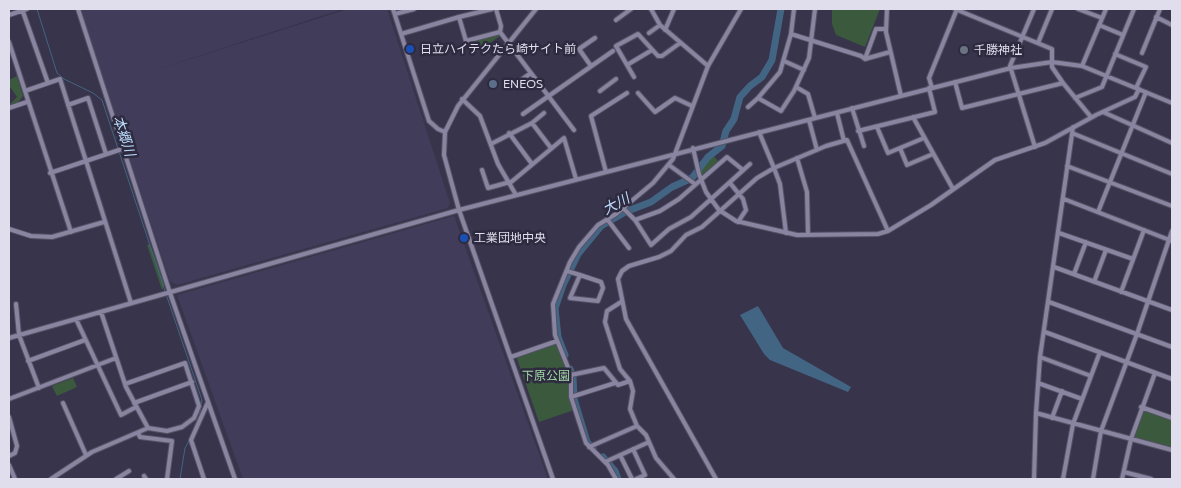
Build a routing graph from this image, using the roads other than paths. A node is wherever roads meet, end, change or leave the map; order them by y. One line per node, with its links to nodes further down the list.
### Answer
1 (24, 9): 23 (street); 65 (street)
2 (78, 9): 115 (street)
3 (393, 9): 22 (street)
4 (414, 9): 22 (street)
5 (492, 9): 24 (street)
6 (496, 9): 33 (street)
7 (536, 9): 42 (street)
8 (631, 9): 27 (street)
9 (651, 9): 28 (street)
10 (674, 9): 32 (street)
11 (741, 9): 55 (street)
12 (794, 9): 36 (street)
13 (816, 9): 41 (street)
14 (888, 9): 31 (street)
15 (956, 9): 38 (street); 68 (street)
16 (1034, 9): 38 (street)
17 (1052, 9): 44 (street)
18 (1078, 9): 25 (street)
19 (1106, 9): 25 (street)
20 (1134, 9): 37 (street)
21 (1160, 9): 26 (street)
22 (395, 14): 35 (street)
23 (9, 15)
24 (458, 16): 33 (street); 35 (street)
25 (1102, 18): 29 (street)
26 (1156, 18): 30 (street); 48 (street)
27 (616, 20)
28 (660, 25): 32 (street); 34 (street)
29 (1099, 25): 37 (street); 56 (street)
30 (1172, 25)
31 (886, 29): 47 (street); 50 (street)
32 (665, 30): 43 (street)
33 (500, 32): 42 (street)
34 (649, 33)
35 (401, 34): 102 (street)
36 (791, 34): 41 (street); 51 (street)
37 (1123, 35): 49 (street)
38 (1022, 36): 44 (street); 57 (street)
39 (595, 38): 54 (street)
40 (9, 42): 70 (street)
41 (812, 42): 50 (street); 58 (street)
42 (508, 43): 59 (street); 80 (street)
43 (680, 43): 45 (street); 55 (street)
44 (1038, 43): 52 (street)
45 (652, 50): 53 (street); 53 (street)
46 (612, 51): 54 (street)
47 (890, 52): 50 (street); 77 (street)
48 (1142, 53)
49 (1115, 54): 60 (street); 69 (street)
50 (864, 59)
51 (784, 61): 58 (street); 78 (street)
52 (1051, 62): 56 (street); 57 (street); 64 (street)
53 (627, 65): 61 (street)
54 (591, 66): 76 (street)
55 (708, 66): 84 (street)
56 (1082, 66): 60 (street)
57 (1010, 68): 63 (street); 75 (street)
58 (804, 70): 67 (street)
59 (530, 73): 66 (street); 76 (street)
60 (1106, 75): 69 (street); 79 (street)
61 (634, 77)
62 (616, 79): 71 (street)
63 (955, 82): 68 (street); 75 (street)
64 (1063, 82): 75 (street); 79 (street)
65 (48, 83): 70 (street); 83 (street)
66 (514, 84)
67 (796, 87): 78 (street); 92 (street)
68 (930, 88): 77 (street); 93 (street)
69 (1138, 88): 73 (street); 88 (street)
70 (24, 91): 81 (street)
71 (600, 91)
72 (627, 92): 131 (street)
73 (1146, 92): 82 (street); 97 (street)
74 (638, 93): 84 (street)
75 (1018, 94): 114 (street)
76 (548, 96): 91 (street); 100 (street)
77 (901, 96): 87 (street)
78 (758, 98): 86 (street)
79 (1075, 98): 94 (street)
80 (462, 99): 102 (street); 109 (street)
81 (28, 102): 85 (street); 130 (street)
82 (1172, 103)
83 (68, 105): 119 (street); 122 (street)
84 (692, 106): 118 (street)
85 (9, 107)
86 (748, 107)
87 (852, 108): 90 (street); 101 (street)
88 (1102, 112): 94 (street); 97 (street)
89 (544, 113): 96 (street)
90 (837, 113): 92 (street); 107 (street)
91 (523, 114)
92 (815, 118): 95 (street)
93 (913, 118): 98 (street); 106 (street)
94 (1091, 118): 99 (street)
95 (810, 120): 103 (street); 116 (street)
96 (532, 124): 104 (street); 111 (street)
97 (1132, 125): 108 (street); 117 (street)
98 (877, 127): 101 (street); 113 (street)
99 (1073, 127): 105 (street); 114 (street)
100 (574, 130)
101 (858, 131): 110 (street)
102 (446, 132): 145 (street)
103 (759, 132): 112 (street); 127 (street)
104 (509, 133): 109 (street); 123 (street)
105 (1072, 133): 117 (street); 126 (street)
106 (924, 138): 113 (street); 120 (street)
107 (844, 141): 116 (street); 156 (street)
108 (1172, 143)
109 (491, 144): 136 (street)
110 (864, 146)
111 (551, 148): 123 (street); 133 (street)
112 (693, 148): 118 (street); 134 (street)
113 (900, 148): 120 (street)
114 (1035, 148): 139 (street)
115 (122, 149): 119 (street); 172 (street)
116 (817, 150): 121 (street)
117 (1122, 151): 132 (street); 135 (street)
118 (677, 152): 125 (street); 131 (street)
119 (106, 154): 122 (street)
120 (933, 154): 139 (street)
121 (797, 158): 127 (street); 160 (street)
122 (85, 161): 130 (street); 151 (street)
123 (532, 164): 136 (street)
124 (750, 164): 129 (street)
125 (670, 165): 138 (street); 146 (street)
126 (1068, 166): 135 (street); 143 (street)
127 (774, 168): 140 (street); 158 (street)
128 (482, 170): 136 (street)
129 (743, 170): 134 (street); 137 (street)
130 (50, 172): 157 (street)
131 (606, 172): 133 (street)
132 (1172, 174)
133 (576, 180): 141 (street)
134 (701, 180): 138 (street); 142 (street)
135 (1110, 182): 144 (street); 148 (street)
136 (510, 183): 141 (street)
137 (730, 183): 140 (street); 142 (street)
138 (694, 184): 150 (street)
139 (953, 190): 156 (street)
140 (739, 193): 147 (street); 152 (street)
141 (516, 195): 145 (street)
142 (711, 199): 147 (street); 150 (street)
143 (1064, 199): 148 (street); 159 (street)
144 (1172, 206)
145 (459, 210): 172 (street); 189 (street)
146 (625, 210): 149 (street); 150 (street)
147 (719, 210): 152 (street); 173 (street)
148 (1098, 212): 154 (street)
149 (607, 219): 163 (street); 167 (street)
150 (635, 220)
151 (104, 222): 157 (street); 177 (street)
152 (738, 222): 158 (street)
153 (9, 229): 157 (street)
154 (1144, 230): 161 (street); 165 (street)
155 (1172, 230): 161 (street)
156 (888, 231): 160 (street)
157 (71, 232)
158 (786, 233): 160 (street)
159 (1059, 233): 162 (street); 166 (street)
160 (808, 234)
161 (1171, 240): 175 (street)
162 (1086, 242): 164 (street); 168 (street)
163 (629, 248)
164 (1106, 250): 165 (street); 170 (street)
165 (1133, 259): 171 (street)
166 (1054, 267): 168 (street); 174 (street)
167 (567, 271): 169 (street); 186 (street)
168 (1074, 274): 170 (street)
169 (580, 275): 169 (street)
170 (1094, 282): 171 (street)
171 (1121, 292): 175 (street)
172 (170, 293): 177 (street); 209 (street)
173 (621, 302): 199 (street); 247 (street)
174 (1049, 302): 181 (street); 182 (street)
175 (1148, 302): 178 (street); 182 (street)
176 (16, 304): 183 (street)
177 (131, 304): 179 (street)
178 (1172, 310)
179 (101, 312): 180 (street); 191 (street)
180 (76, 319): 183 (street); 185 (street)
181 (1044, 332): 188 (street); 190 (street)
182 (1137, 334): 187 (street); 193 (street)
183 (19, 335): 184 (street); 192 (street)
184 (9, 338)
185 (85, 340): 192 (street); 194 (street)
186 (557, 341): 189 (street); 196 (street)
187 (1172, 347)
188 (1100, 352): 193 (street); 197 (street)
189 (511, 357): 242 (street)
190 (1040, 357): 197 (street); 202 (street)
191 (116, 358): 194 (street); 203 (street)
192 (28, 361): 204 (street)
193 (1127, 362): 195 (street); 222 (street)
194 (96, 366): 204 (street); 211 (street)
195 (1155, 372): 198 (street); 213 (street)
196 (572, 375): 201 (street); 206 (street)
197 (1092, 376): 208 (street)
198 (1172, 379)
199 (630, 381): 201 (street); 220 (street)
200 (192, 382): 203 (street); 211 (street); 212 (street)
201 (615, 383): 206 (street)
202 (1038, 383): 205 (street); 215 (street)
203 (125, 384): 211 (street)
204 (38, 388): 207 (street)
205 (1062, 392): 208 (street); 217 (street)
206 (573, 396): 226 (street)
207 (9, 399)
208 (1082, 399): 219 (street)
209 (208, 402): 214 (street); 241 (street)
210 (63, 403): 229 (street)
211 (135, 405): 221 (street)
212 (199, 406): 214 (street); 221 (street)
213 (1141, 407): 218 (street); 224 (street)
214 (206, 408): 240 (street)
215 (1036, 413): 217 (street); 248 (street)
216 (9, 417): 231 (street)
217 (1052, 418): 219 (street)
218 (1172, 418)
219 (1073, 424): 222 (street); 249 (street)
220 (637, 426): 225 (street); 226 (street)
221 (148, 428): 223 (street)
222 (1101, 431): 224 (street); 250 (street)
223 (138, 433): 229 (street); 239 (street)
224 (1131, 439): 228 (street); 235 (street)
225 (649, 442): 227 (street); 246 (street)
226 (590, 446): 232 (street)
227 (633, 449): 230 (street); 245 (street)
228 (1172, 450)
229 (86, 455): 237 (street)
230 (620, 455): 232 (street); 244 (street)
231 (9, 456)
232 (607, 461): 243 (street)
233 (9, 465): 236 (street)
234 (129, 471): 238 (street)
235 (1124, 472): 251 (street); 252 (street)
236 (15, 479)
237 (52, 479)
238 (116, 479)
239 (167, 479)
240 (204, 479)
241 (236, 479)
242 (553, 479)
243 (616, 479)
244 (632, 479)
245 (636, 479)
246 (674, 479)
247 (716, 479)
248 (1034, 479)
249 (1063, 479)
250 (1093, 479)
251 (1122, 479)
252 (1151, 479)

